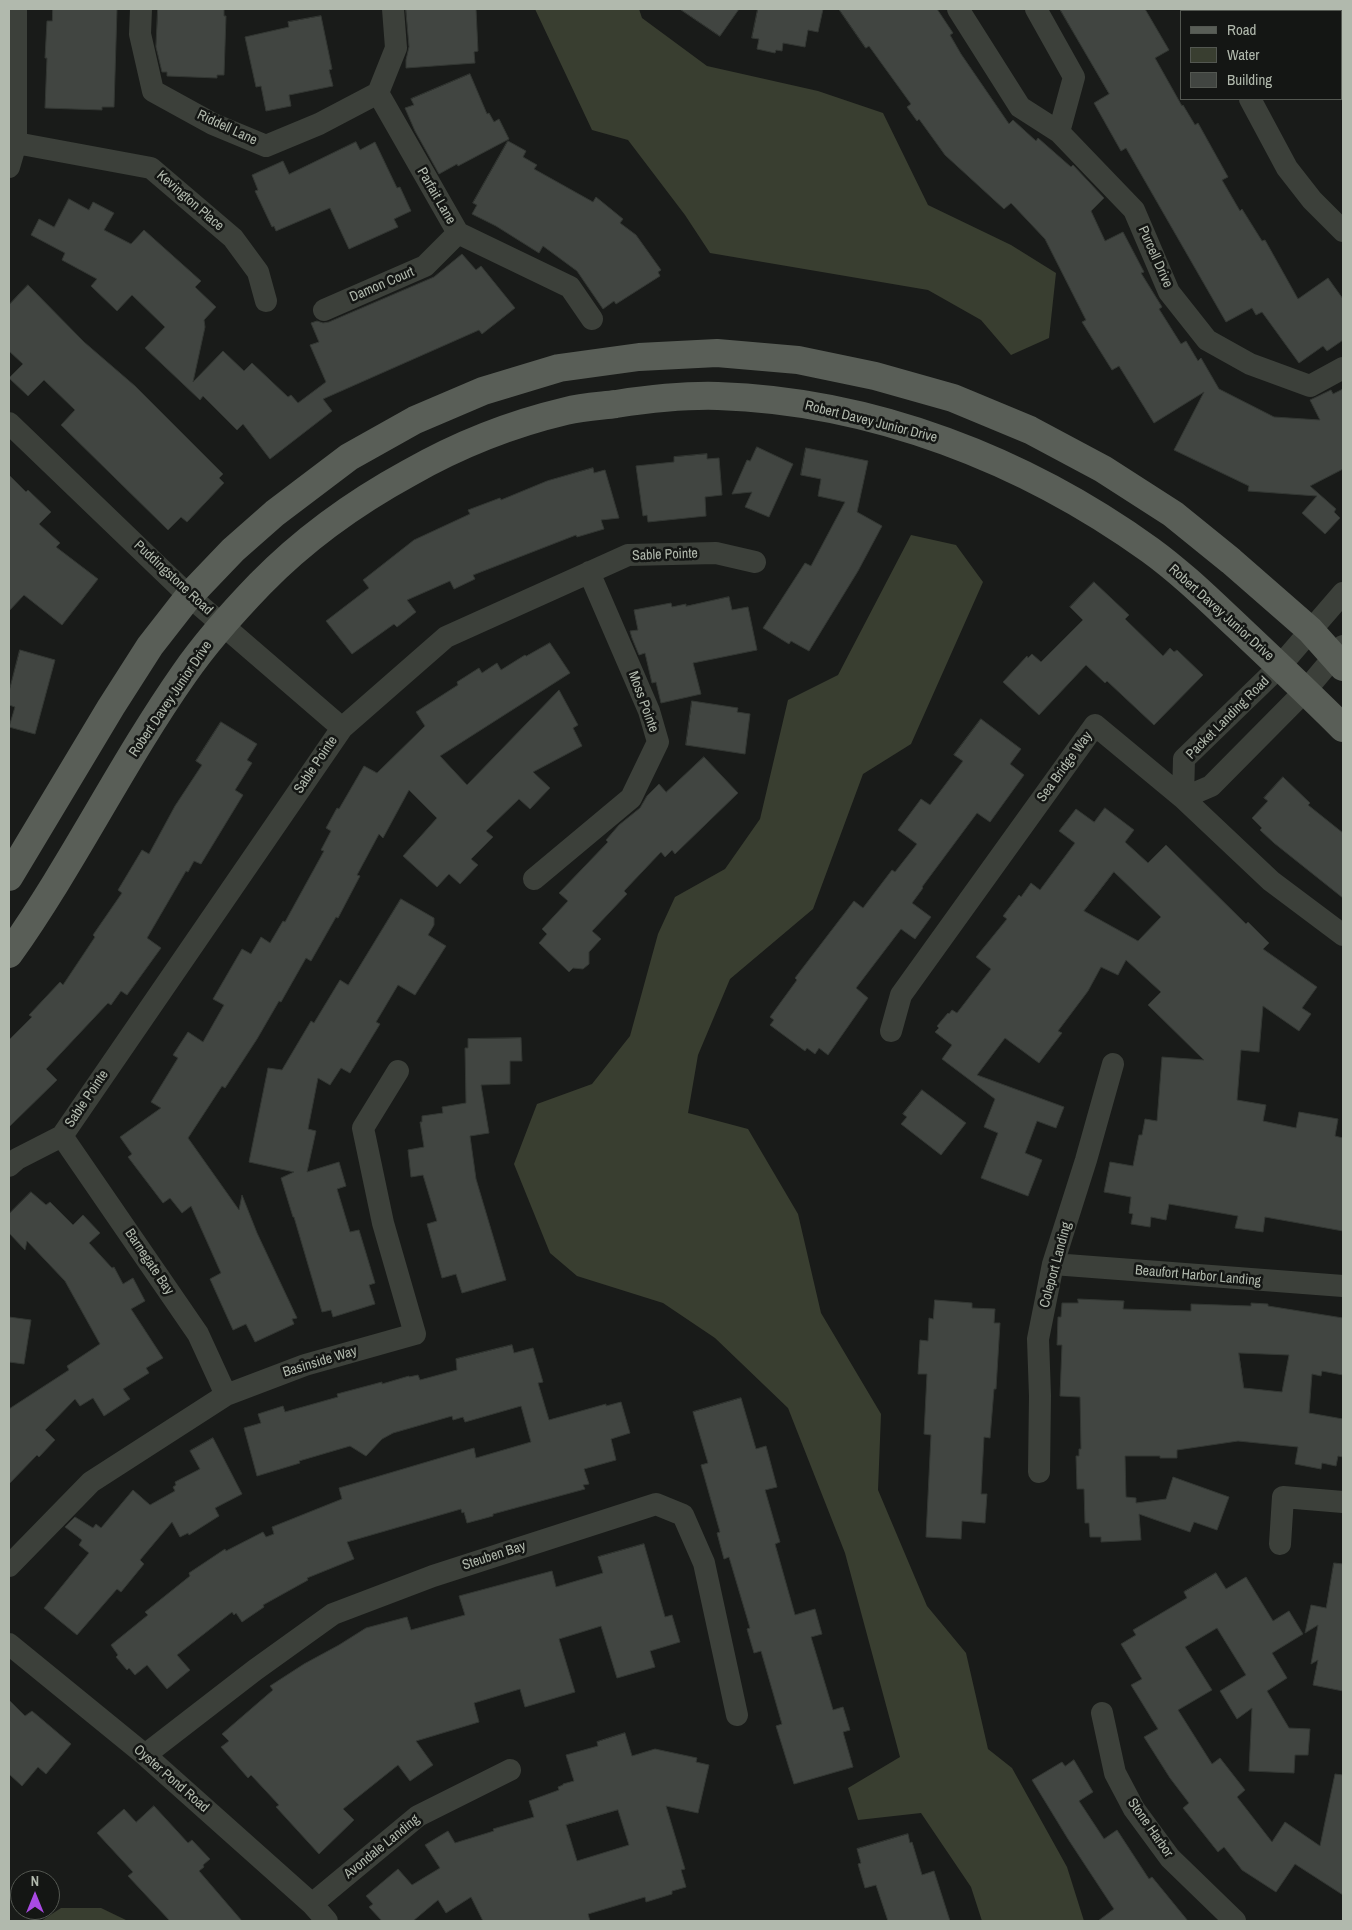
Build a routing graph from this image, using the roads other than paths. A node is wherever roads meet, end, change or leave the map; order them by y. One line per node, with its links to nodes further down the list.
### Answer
1 (16, 9): 9 (street)
2 (141, 9): 6 (street, Riddell Lane)
3 (393, 9): 6 (street)
4 (958, 9): 8 (street, Purcell Drive)
5 (1036, 9): 8 (street)
6 (378, 93): 12 (street, Parfait Lane)
7 (1251, 100): 11 (street)
8 (1059, 132): 16 (street, Purcell Drive)
9 (16, 143): 10 (street); 13 (street, Kevington Place)
10 (9, 167)
11 (1343, 232)
12 (458, 233): 14 (street, Damon Court); 15 (street, Parfait Lane)
13 (266, 301)
14 (324, 310)
15 (592, 319)
16 (1343, 368)
17 (9, 423): 21 (street, Puddingstone Road)
18 (755, 562): 19 (street, Sable Pointe)
19 (589, 572): 27 (street, Sable Pointe); 31 (street, Moss Pointe)
20 (1343, 593): 23 (street, Packet Landing Road)
21 (190, 596): 22 (street, Puddingstone Road); 23 (main road); 30 (main road)
22 (222, 624): 25 (main road, Robert Davey Junior Drive); 27 (street, Puddingstone Road); 33 (main road, Robert Davey Junior Drive)
23 (1310, 630): 24 (main road); 25 (street, Packet Landing Road)
24 (1340, 657): 26 (street)
25 (1280, 666): 26 (main road, Robert Davey Junior Drive); 29 (street, Packet Landing Road)
26 (1306, 690): 28 (main road, Robert Davey Junior Drive); 29 (street)
27 (342, 728): 37 (street, Sable Pointe)
28 (1343, 728)
29 (1183, 798): 32 (street, Sea Bridge Way); 34 (street, Sea Bridge Way)
30 (9, 876)
31 (534, 879)
32 (1343, 935)
33 (9, 954)
34 (892, 1030)
35 (1113, 1064): 39 (street, Coleport Landing)
36 (398, 1071): 41 (street, Basinside Way)
37 (62, 1136): 38 (street, Sable Pointe); 41 (street, Barnegate Bay)
38 (9, 1166)
39 (1053, 1264): 40 (street, Beaufort Harbor Landing); 42 (street, Coleport Landing)
40 (1343, 1286)
41 (226, 1395): 45 (street, Basinside Way)
42 (1039, 1472)
43 (1343, 1502): 44 (street)
44 (1280, 1544)
45 (9, 1566)
46 (9, 1644): 49 (street, Oyster Pond Road)
47 (1102, 1713): 53 (street, Stone Harbor)
48 (737, 1715): 49 (street, Steuben Bay)
49 (145, 1755): 51 (street, Oyster Pond Road)
50 (510, 1770): 51 (street, Avondale Landing)
51 (312, 1904): 52 (street, Oyster Pond Road)
52 (327, 1921)
53 (1235, 1921)

